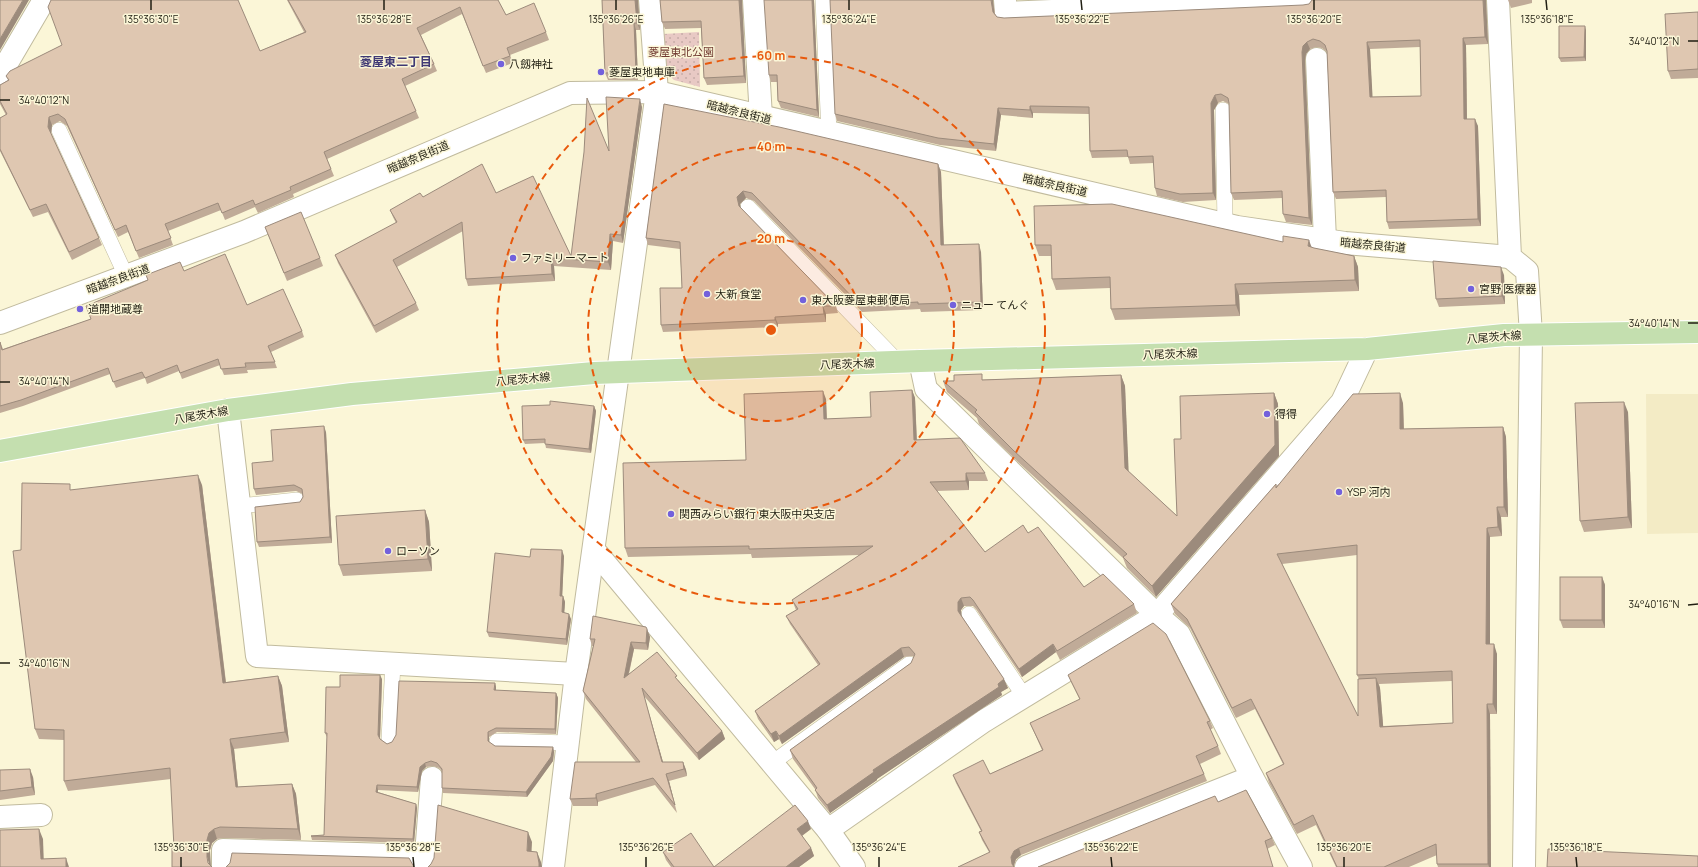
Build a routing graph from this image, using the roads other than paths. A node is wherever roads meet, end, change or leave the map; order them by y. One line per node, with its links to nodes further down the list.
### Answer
1 (61, 0): 8 (street)
2 (650, 0): 11 (street)
3 (754, 0): 13 (street)
4 (823, 0): 15 (lane)
5 (1005, 0): 6 (street)
6 (1305, 0)
7 (1498, 0): 19 (street)
8 (42, 4): 10 (street)
9 (1317, 59): 18 (street)
10 (0, 75)
11 (657, 92): 13 (street, 暗越奈良街道); 20 (street, 暗越奈良街道); 27 (street)
12 (1223, 110): 17 (lane)
13 (761, 117): 15 (street, 暗越奈良街道)
14 (59, 130): 20 (lane)
15 (829, 133): 17 (street, 暗越奈良街道)
16 (748, 207): 26 (lane)
17 (1225, 224): 18 (street, 暗越奈良街道)
18 (1325, 240): 19 (street, 暗越奈良街道)
19 (1510, 258): 23 (street)
20 (126, 276): 21 (street, 暗越奈良街道)
21 (0, 323)
22 (1698, 332): 23 (main road, 八尾茨木線)
23 (1530, 335): 24 (main road, 八尾茨木線); 55 (street)
24 (1367, 349): 25 (main road, 八尾茨木線); 34 (street)
25 (920, 361): 26 (main road, 八尾茨木線); 34 (street)
26 (898, 362): 27 (main road, 八尾茨木線)
27 (619, 371): 28 (main road, 八尾茨木線); 32 (street)
28 (228, 410): 29 (main road, 八尾茨木線); 31 (street)
29 (0, 451)
30 (297, 500): 31 (lane)
31 (239, 506): 35 (street)
32 (594, 550): 37 (street); 42 (street)
33 (969, 614): 38 (lane)
34 (1157, 615): 38 (street); 43 (street)
35 (393, 663): 37 (street); 39 (lane)
36 (909, 664): 42 (lane)
37 (576, 674): 41 (street)
38 (1024, 696): 47 (street)
39 (389, 738)
40 (497, 741): 41 (lane)
41 (568, 743): 50 (street)
42 (772, 763): 47 (street)
43 (1252, 777): 53 (street); 54 (street)
44 (432, 778): 49 (street)
45 (41, 814): 46 (street)
46 (0, 817)
47 (828, 830): 52 (street)
48 (334, 860): 49 (street); 51 (street)
49 (425, 861)
50 (556, 864)
51 (223, 867)
52 (854, 867)
53 (1026, 867)
54 (1301, 867)
55 (1524, 867)

